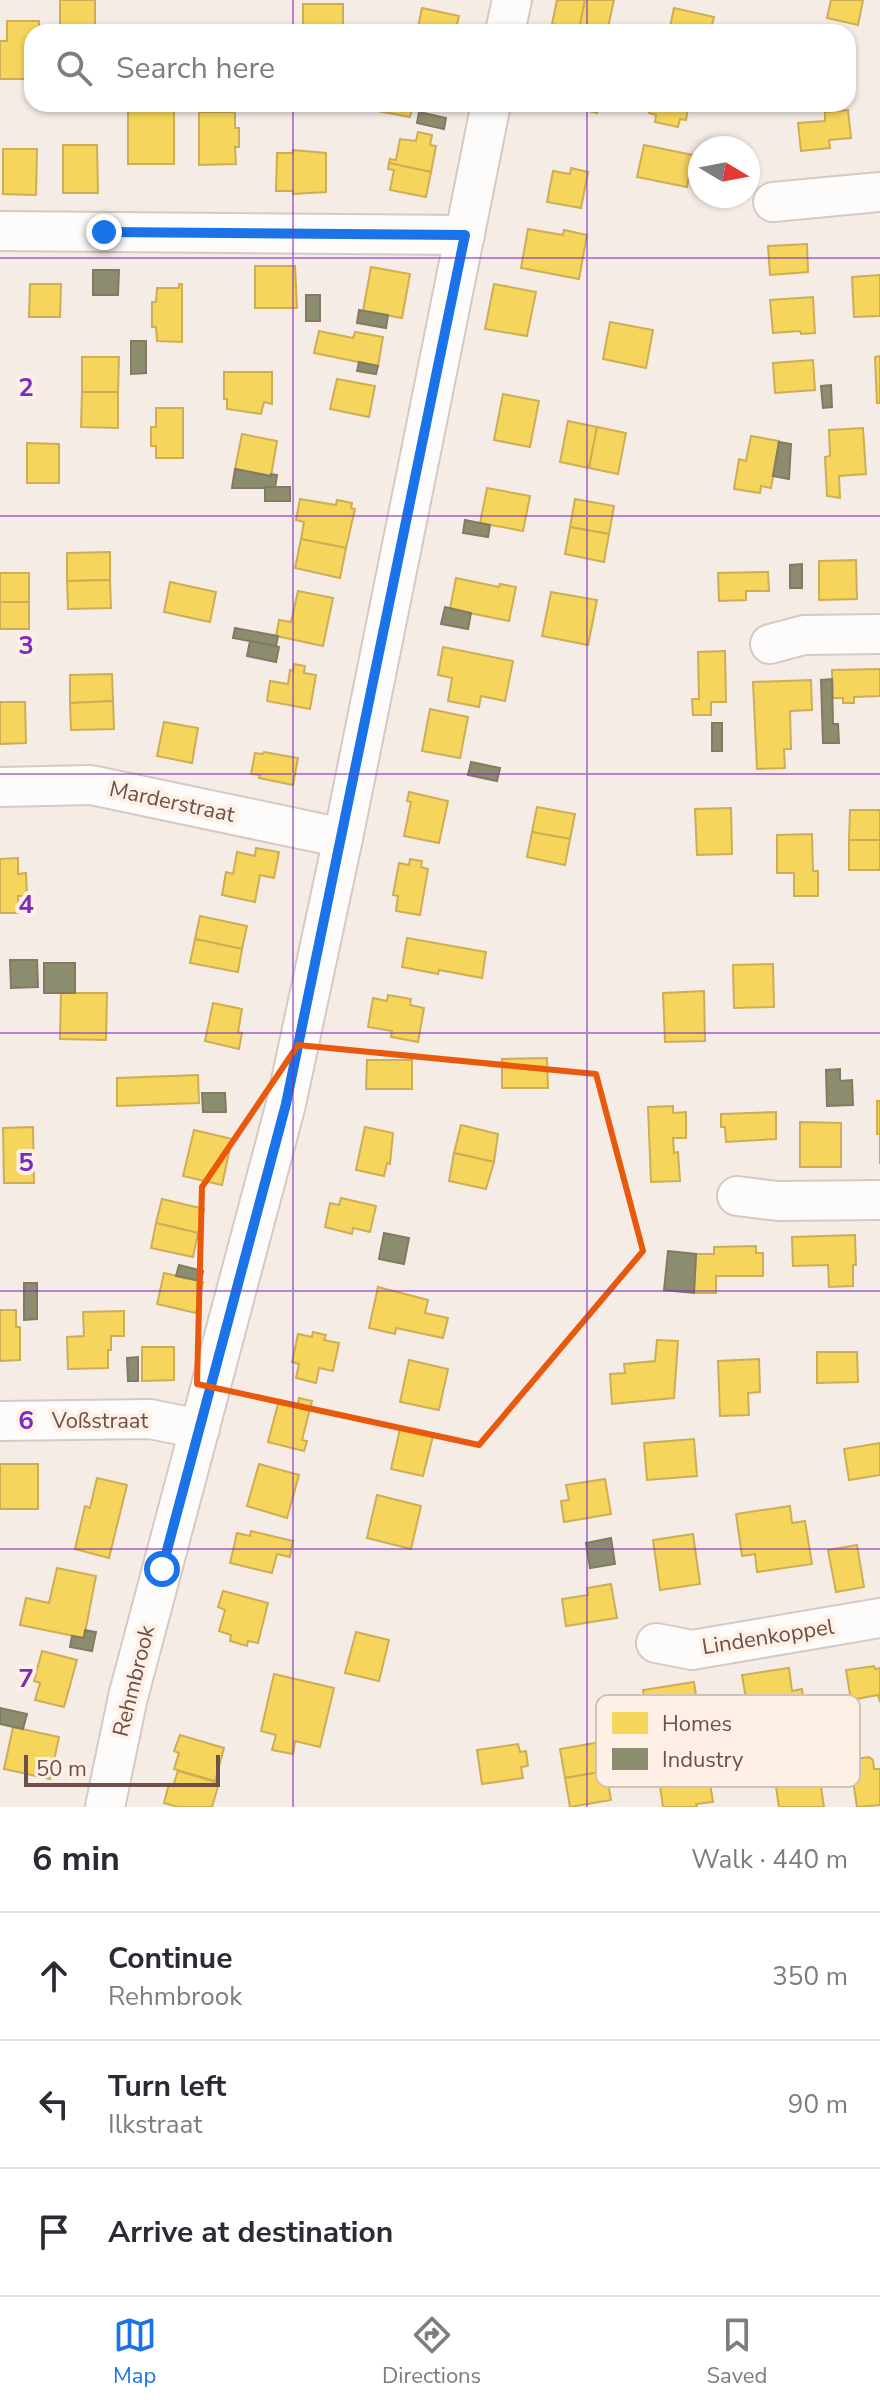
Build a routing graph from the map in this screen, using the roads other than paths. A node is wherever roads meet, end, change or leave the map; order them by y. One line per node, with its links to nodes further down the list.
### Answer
1 (512, 0): 2 (street)
2 (507, 24)
3 (489, 112): 7 (street, Rehmbrook)
4 (880, 192): 5 (street)
5 (773, 202)
6 (0, 231): 7 (street)
7 (465, 235): 11 (street, Rehmbrook)
8 (880, 634): 9 (street)
9 (770, 644)
10 (0, 787): 11 (street, Marderstraat)
11 (343, 838): 15 (street, Rehmbrook)
12 (737, 1196): 13 (street)
13 (880, 1200)
14 (0, 1421): 15 (street, Voßstraat)
15 (200, 1429): 18 (street, Rehmbrook)
16 (880, 1618): 17 (street, Lindenkoppel)
17 (656, 1643)
18 (105, 1807)

